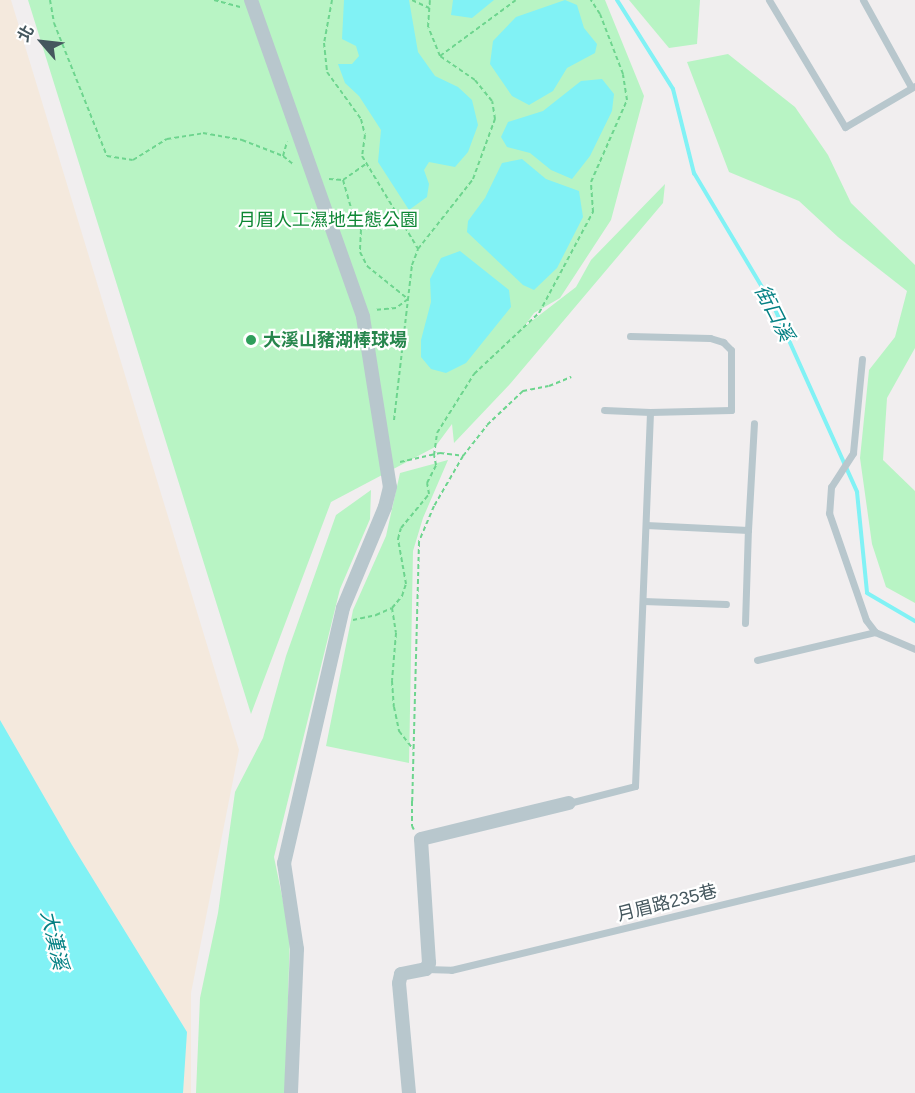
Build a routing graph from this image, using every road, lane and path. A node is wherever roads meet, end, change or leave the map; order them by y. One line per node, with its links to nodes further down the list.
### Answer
1 (50, 0): 13 (path)
2 (250, 0): 15 (street)
3 (332, 0): 14 (path)
4 (412, 0): 10 (path)
5 (430, 0): 10 (path)
6 (516, 0): 11 (path)
7 (591, 0): 27 (path)
8 (769, 0): 12 (lane)
9 (863, 0): 12 (lane)
10 (429, 8): 11 (path)
11 (440, 56): 17 (path)
12 (913, 86)
13 (283, 156)
14 (366, 164): 16 (path); 17 (path)
15 (314, 178): 16 (path); 19 (street)
16 (344, 180): 18 (path)
17 (418, 249): 18 (path)
18 (408, 298): 19 (path); 26 (path)
19 (361, 312): 29 (street)
20 (630, 336): 24 (lane)
21 (862, 359): 37 (lane)
22 (571, 377): 28 (path)
23 (604, 410): 24 (lane)
24 (650, 412): 30 (lane)
25 (754, 423): 31 (lane)
26 (393, 429)
27 (434, 455): 28 (path); 29 (path); 34 (path)
28 (463, 456): 40 (path)
29 (388, 465): 36 (street)
30 (646, 525): 31 (lane); 32 (lane)
31 (748, 530): 35 (lane)
32 (643, 601): 33 (lane); 41 (lane)
33 (726, 603)
34 (392, 608): 36 (path); 40 (path)
35 (745, 623)
36 (338, 629): 45 (street)
37 (874, 632): 38 (lane); 39 (lane)
38 (915, 649)
39 (757, 660)
40 (414, 751): 42 (path)
41 (569, 803): 42 (street)
42 (421, 839): 44 (street)
43 (915, 858): 44 (lane, 月眉路235巷)
44 (426, 969): 46 (street)
45 (291, 1093)
46 (409, 1093)

